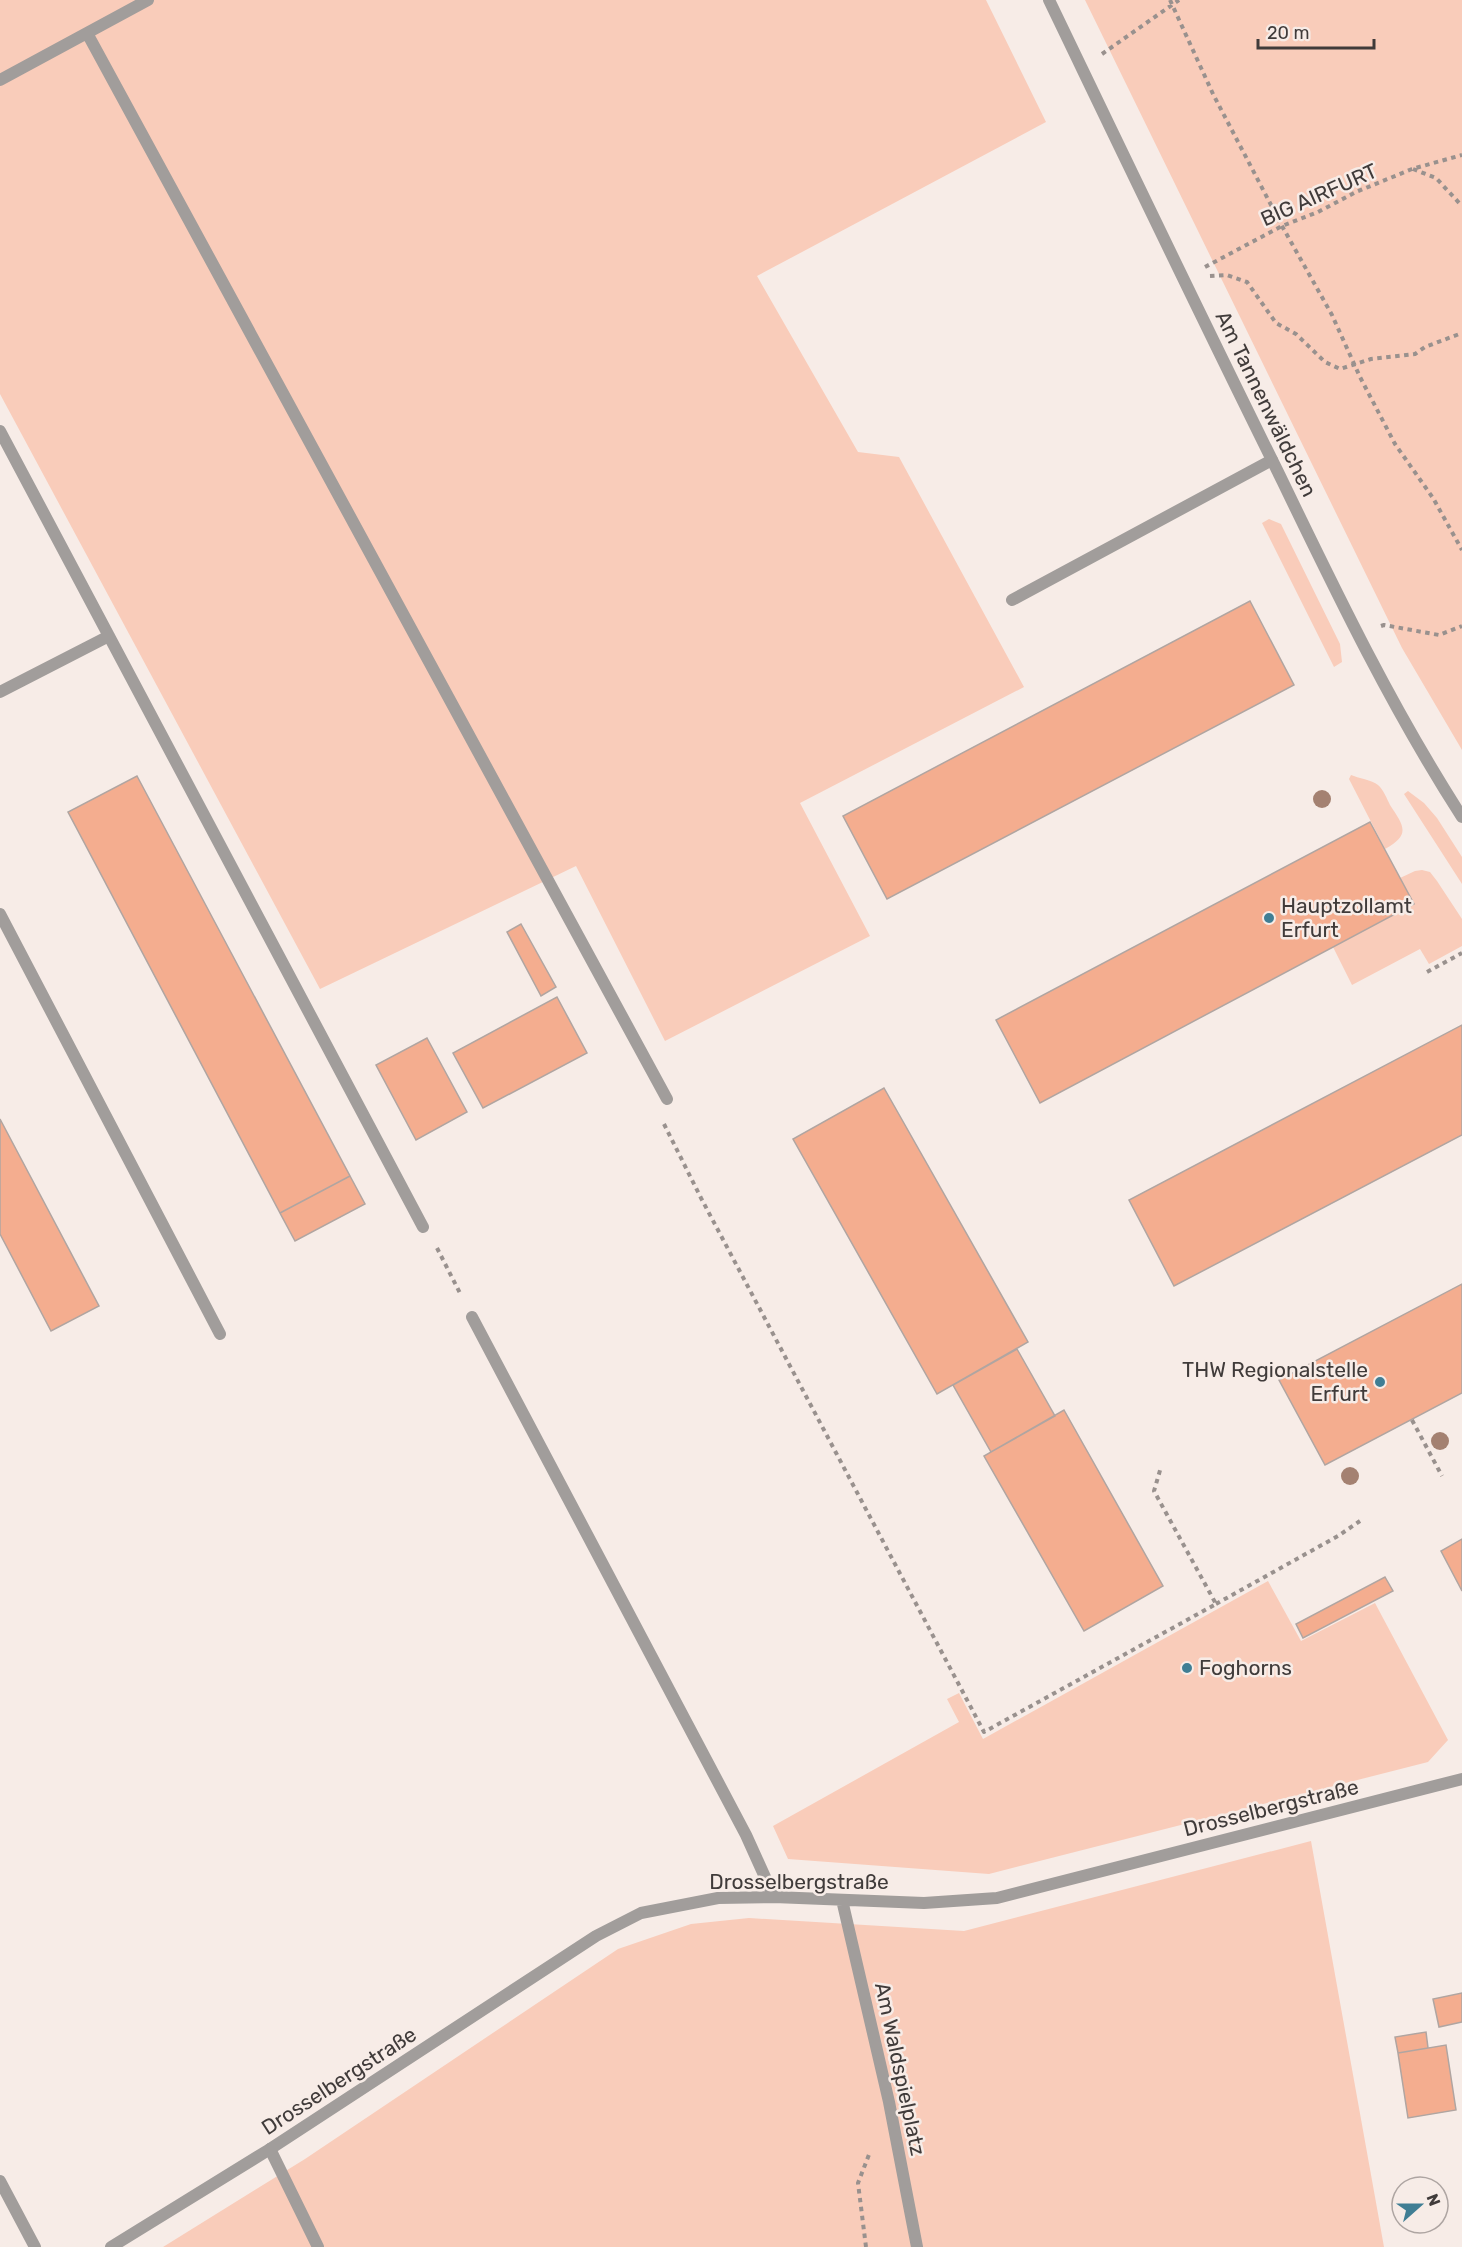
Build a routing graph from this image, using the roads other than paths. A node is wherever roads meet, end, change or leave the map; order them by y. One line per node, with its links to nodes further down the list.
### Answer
1 (148, 0): 3 (street)
2 (1049, 0): 6 (street, Am Tannenwäldchen)
3 (87, 33): 4 (street); 12 (street)
4 (0, 80)
5 (0, 431): 8 (street)
6 (1272, 460): 7 (street); 10 (street, Am Tannenwäldchen)
7 (1012, 600)
8 (109, 636): 9 (street); 13 (street)
9 (0, 692)
10 (1462, 817)
11 (0, 915): 15 (street)
12 (667, 1099)
13 (423, 1227)
14 (472, 1317): 17 (street)
15 (220, 1335)
16 (1462, 1779): 18 (street, Drosselbergstraße)
17 (774, 1897): 18 (street, Drosselbergstraße); 19 (street, Drosselbergstraße)
18 (842, 1900): 24 (street, Am Waldspielplatz)
19 (270, 2150): 22 (street, Drosselbergstraße); 23 (street)
20 (0, 2181): 21 (street)
21 (35, 2247)
22 (111, 2247)
23 (318, 2247)
24 (917, 2247)

